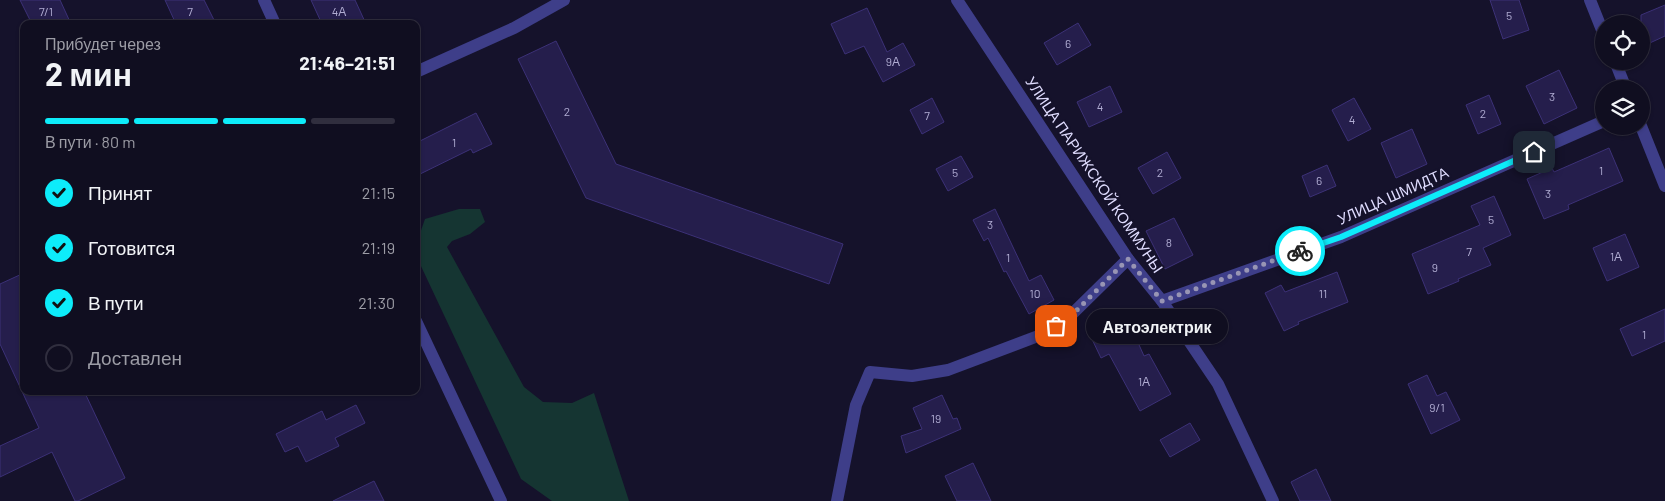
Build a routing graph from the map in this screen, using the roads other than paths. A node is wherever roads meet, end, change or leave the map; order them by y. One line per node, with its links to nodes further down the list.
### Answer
1 (264, 0): 6 (street)
2 (564, 0): 7 (street)
3 (957, 0): 11 (street, УЛИЦА ПАРИЖСКОЙ КОММУНЫ)
4 (1590, 0): 5 (street)
5 (1596, 15)
6 (273, 20)
7 (420, 70)
8 (1595, 125): 12 (street, УЛИЦА ШМИДТА)
9 (1645, 135): 10 (street)
10 (1665, 186)
11 (1128, 259): 12 (street, УЛИЦА ПАРИЖСКОЙ КОММУНЫ); 15 (street)
12 (1162, 301): 16 (street, УЛИЦА ПАРИЖСКОЙ КОММУНЫ)
13 (420, 329): 14 (street)
14 (501, 501)
15 (837, 501)
16 (1273, 501)

